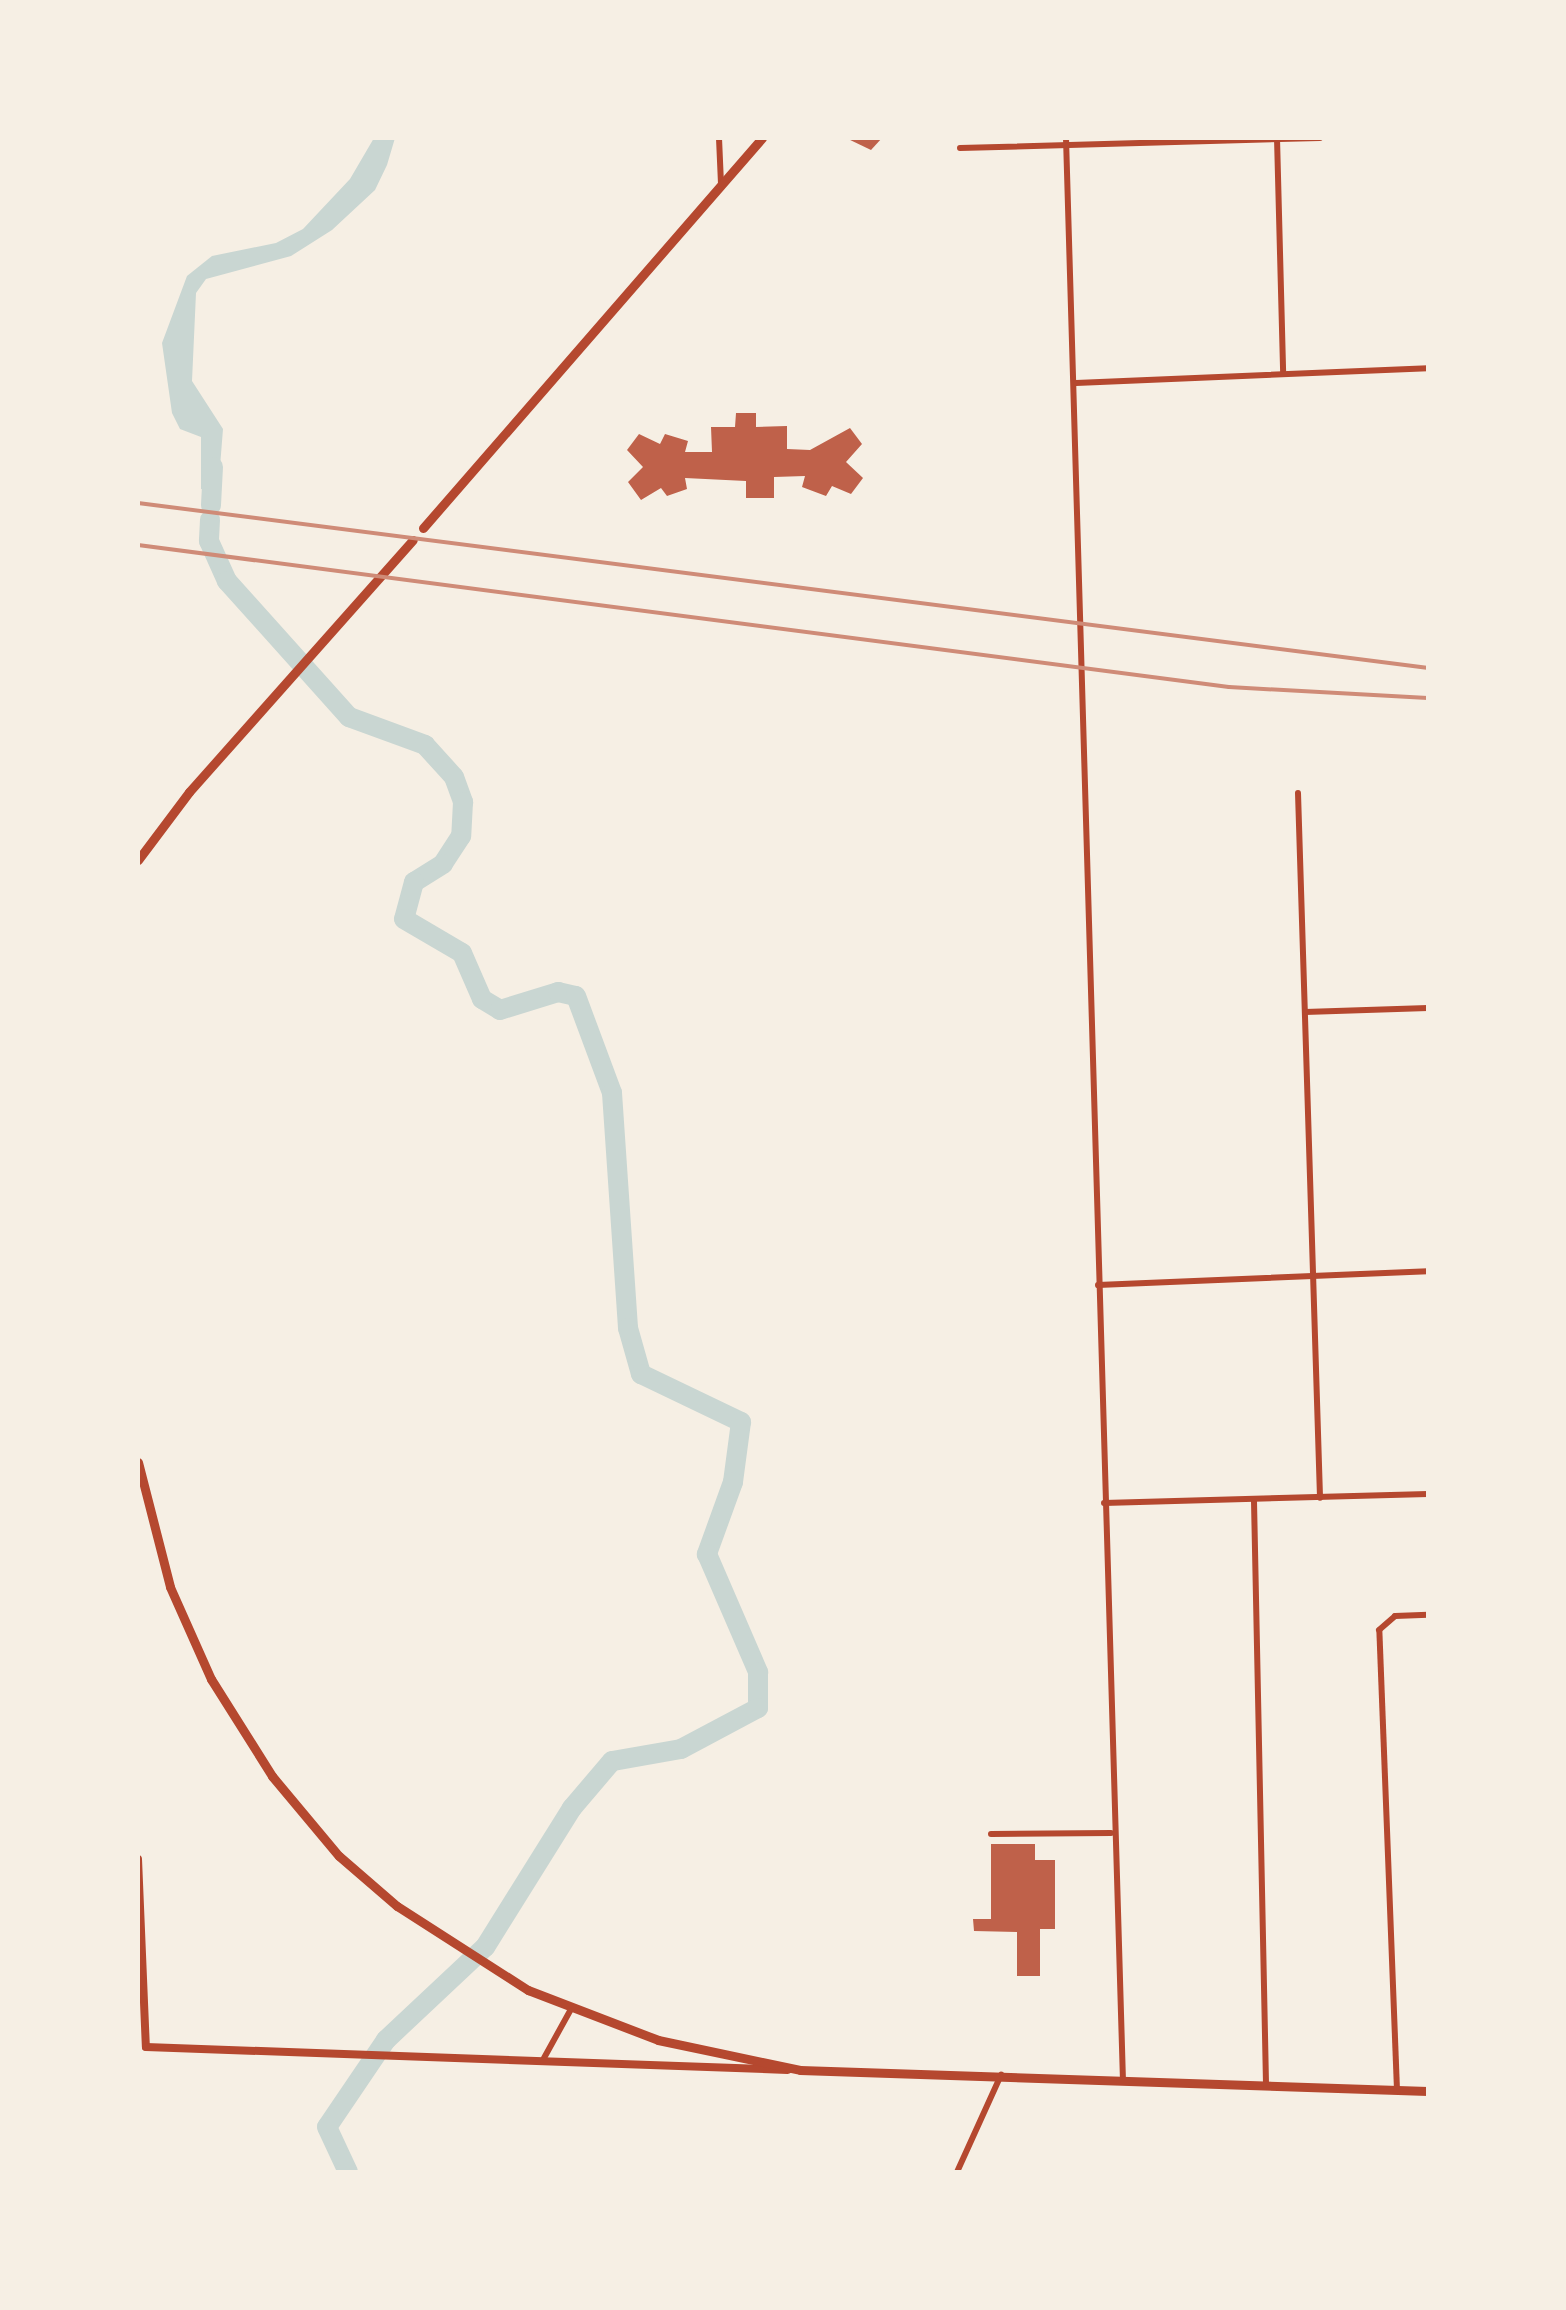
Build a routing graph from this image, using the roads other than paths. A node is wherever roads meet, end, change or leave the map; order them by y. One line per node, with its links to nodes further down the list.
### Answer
1 (719, 138): 7 (street)
2 (762, 138): 7 (main road)
3 (1278, 138): 4 (street); 5 (street); 9 (street)
4 (1320, 138)
5 (1066, 141): 6 (street); 10 (street)
6 (960, 148)
7 (721, 185): 11 (main road)
8 (1428, 368): 9 (street)
9 (1283, 374): 10 (street)
10 (1076, 383): 19 (street)
11 (423, 528)
12 (413, 540): 14 (main road)
13 (1298, 794): 16 (street)
14 (138, 859)
15 (1428, 1008): 16 (street)
16 (1305, 1012): 18 (street)
17 (1428, 1271): 18 (street)
18 (1313, 1278): 19 (street); 22 (street)
19 (1098, 1285): 25 (street)
20 (138, 1462): 23 (main road)
21 (1428, 1494): 22 (street)
22 (1320, 1498): 24 (street)
23 (145, 1500): 26 (street); 31 (main road)
24 (1254, 1501): 25 (street); 37 (street)
25 (1104, 1503): 28 (street)
26 (138, 1509)
27 (1428, 1615): 38 (street)
28 (1112, 1833): 29 (street); 36 (street)
29 (990, 1834)
30 (138, 1859): 32 (street)
31 (571, 2009): 33 (street); 34 (main road)
32 (142, 2047): 33 (street)
33 (544, 2058): 34 (street)
34 (800, 2070): 35 (main road)
35 (1001, 2075): 36 (main road); 40 (street)
36 (1122, 2077): 37 (main road)
37 (1266, 2084): 38 (main road)
38 (1397, 2090): 39 (main road)
39 (1428, 2092)
40 (957, 2172)

